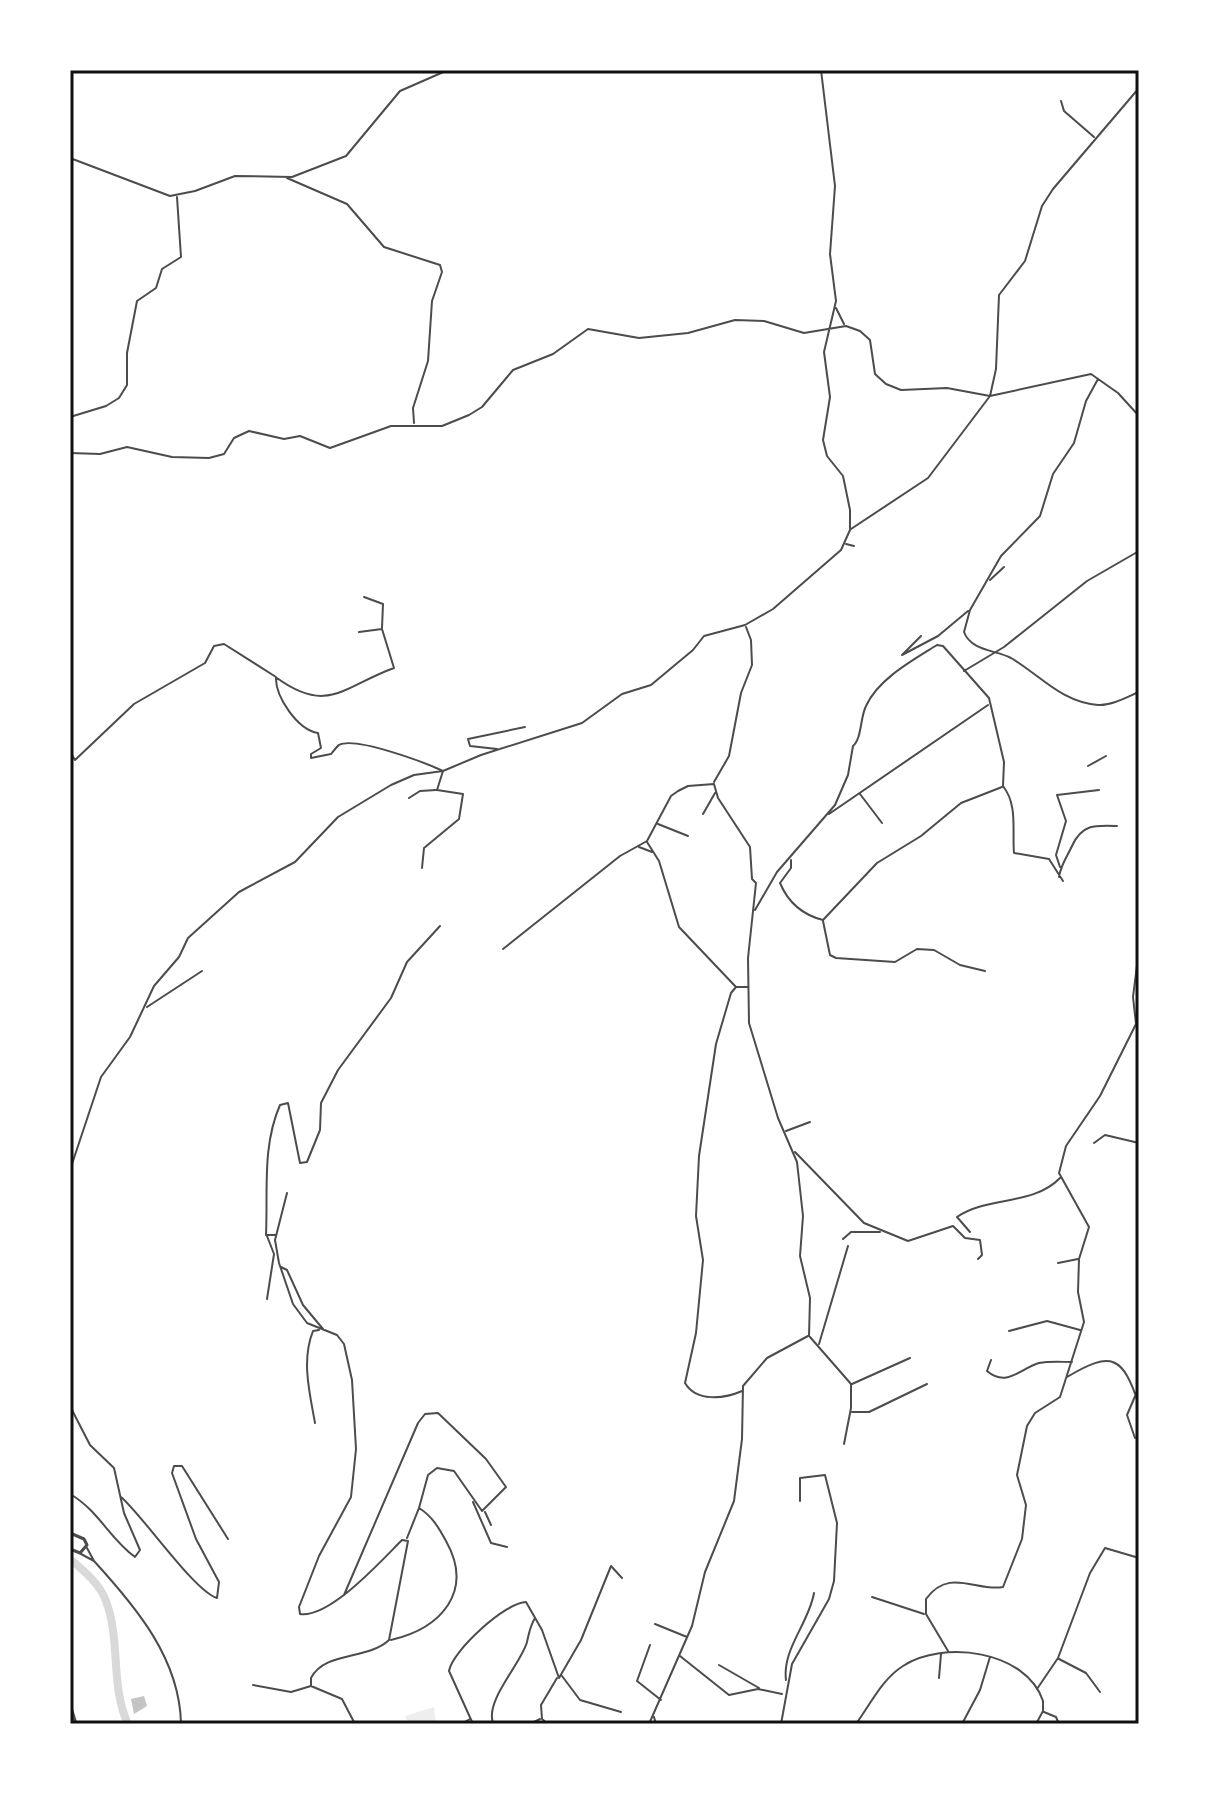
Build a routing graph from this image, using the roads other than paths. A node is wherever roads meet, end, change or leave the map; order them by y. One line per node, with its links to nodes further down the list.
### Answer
1 (448, 70): 7 (street)
2 (821, 70): 9 (street)
3 (1139, 88): 5 (street)
4 (1061, 101): 5 (street)
5 (1095, 138): 13 (street)
6 (70, 158): 8 (street)
7 (285, 177): 8 (street); 16 (street)
8 (177, 196): 15 (street)
9 (836, 307): 10 (street); 11 (street)
10 (846, 326): 11 (street); 13 (street)
11 (829, 329): 16 (street); 18 (street)
12 (1099, 378): 13 (street); 14 (street); 23 (street)
13 (990, 396): 18 (street)
14 (1139, 416)
15 (70, 417)
16 (414, 424): 17 (street)
17 (70, 453)
18 (850, 530): 19 (street)
19 (845, 543): 20 (street); 26 (street)
20 (854, 546)
21 (1139, 551): 30 (street)
22 (1004, 567): 23 (street)
23 (986, 584): 25 (street)
24 (364, 597): 27 (street)
25 (971, 609): 29 (street); 30 (street)
26 (745, 625): 36 (street); 41 (street)
27 (382, 629): 28 (street); 32 (street)
28 (359, 632)
29 (921, 636)
30 (995, 653): 31 (street); 33 (street)
31 (964, 671): 34 (street); 49 (street)
32 (276, 677): 37 (street); 40 (street)
33 (1139, 692)
34 (990, 704): 42 (street); 46 (street)
35 (525, 727): 36 (street)
36 (498, 750): 40 (street)
37 (70, 752)
38 (1106, 756): 39 (street)
39 (1088, 766)
40 (443, 771): 43 (street); 71 (street)
41 (714, 784): 45 (street); 51 (street)
42 (1003, 786): 60 (street); 63 (street)
43 (437, 790): 47 (street); 59 (street)
44 (1099, 790): 58 (street)
45 (715, 792): 48 (street); 62 (street)
46 (859, 792): 49 (street); 50 (street)
47 (409, 798)
48 (703, 814)
49 (824, 817): 57 (street)
50 (882, 823)
51 (657, 824): 53 (street); 54 (street)
52 (1117, 826): 58 (street)
53 (688, 836)
54 (647, 841): 55 (street); 56 (street)
55 (636, 847): 56 (street); 65 (street)
56 (653, 852): 69 (street)
57 (791, 858): 62 (street); 63 (street)
58 (1060, 867): 60 (street)
59 (422, 868)
60 (1059, 878): 61 (street)
61 (1063, 881)
62 (755, 911): 70 (street)
63 (823, 920): 68 (street)
64 (440, 926): 82 (street)
65 (503, 949)
66 (1139, 950): 78 (street)
67 (202, 971): 71 (street)
68 (985, 971)
69 (736, 987): 70 (street); 103 (street)
70 (748, 987): 73 (street)
71 (145, 1007): 77 (street)
72 (810, 1122): 73 (street)
73 (785, 1131): 76 (street)
74 (1094, 1143): 75 (street)
75 (1139, 1143)
76 (794, 1151): 80 (street); 94 (street)
77 (70, 1170)
78 (1060, 1177): 81 (street); 87 (street)
79 (287, 1193): 83 (street)
80 (881, 1232): 84 (street); 86 (street)
81 (970, 1232)
82 (266, 1235): 83 (street); 90 (street)
83 (277, 1235): 89 (street)
84 (843, 1239)
85 (848, 1246): 95 (street)
86 (978, 1259)
87 (1079, 1259): 88 (street); 92 (street)
88 (1058, 1263)
89 (280, 1267): 91 (street); 91 (street)
90 (267, 1299)
91 (322, 1330): 107 (street); 128 (street)
92 (1081, 1330): 93 (street); 98 (street)
93 (1009, 1331)
94 (809, 1336): 95 (street); 103 (street)
95 (819, 1345): 100 (street)
96 (910, 1358): 100 (street)
97 (991, 1360): 98 (street)
98 (1073, 1362): 99 (street)
99 (1066, 1378): 102 (street); 130 (street)
100 (851, 1384): 106 (street)
101 (927, 1384): 106 (street)
102 (1137, 1389): 104 (street); 108 (street)
103 (742, 1391): 133 (street)
104 (1139, 1405)
105 (72, 1410): 111 (street)
106 (851, 1411): 109 (street)
107 (315, 1423)
108 (1135, 1438)
109 (844, 1444)
110 (70, 1494): 111 (street)
111 (121, 1497): 118 (street)
112 (473, 1501): 114 (street); 115 (street); 121 (street)
113 (800, 1501): 145 (street)
114 (419, 1508): 119 (street); 134 (street)
115 (484, 1511): 116 (street); 128 (street)
116 (491, 1525)
117 (70, 1533): 120 (street)
118 (228, 1539)
119 (407, 1539): 128 (street); 134 (street)
120 (86, 1547): 123 (street); 125 (street)
121 (507, 1547)
122 (70, 1549): 123 (street)
123 (80, 1553): 125 (street)
124 (1139, 1558): 140 (street)
125 (94, 1561): 161 (street)
126 (622, 1578): 142 (street)
127 (814, 1593): 145 (street)
128 (344, 1596)
129 (872, 1597): 130 (street)
130 (926, 1614): 136 (street)
131 (535, 1617): 143 (street); 157 (street); 164 (street)
132 (655, 1624): 133 (street)
133 (687, 1637): 138 (street)
134 (389, 1640): 147 (street)
135 (650, 1645): 152 (street)
136 (948, 1651): 137 (street); 139 (street)
137 (941, 1653): 144 (street); 170 (street)
138 (679, 1655): 149 (street); 152 (street)
139 (991, 1656): 148 (street); 171 (street)
140 (1058, 1658): 148 (street); 150 (street)
141 (719, 1665): 149 (street)
142 (562, 1675): 143 (street); 155 (street)
143 (558, 1677): 158 (street)
144 (939, 1678)
145 (786, 1681): 151 (street)
146 (253, 1685): 147 (street)
147 (311, 1686): 159 (street)
148 (1037, 1689): 154 (street)
149 (762, 1690): 151 (street)
150 (1100, 1692)
151 (785, 1694): 169 (street)
152 (661, 1701): 156 (street)
153 (70, 1704): 160 (street)
154 (1043, 1711): 172 (street); 173 (street)
155 (621, 1712)
156 (653, 1716): 167 (street); 168 (street)
157 (470, 1719): 162 (street); 163 (street)
158 (542, 1719): 165 (street); 166 (street)
159 (356, 1723)
160 (76, 1724)
161 (181, 1724)
162 (461, 1724)
163 (473, 1724)
164 (492, 1724)
165 (530, 1724)
166 (548, 1724)
167 (649, 1724)
168 (656, 1724)
169 (781, 1724)
170 (856, 1724)
171 (962, 1724)
172 (1036, 1724)
173 (1059, 1724)

